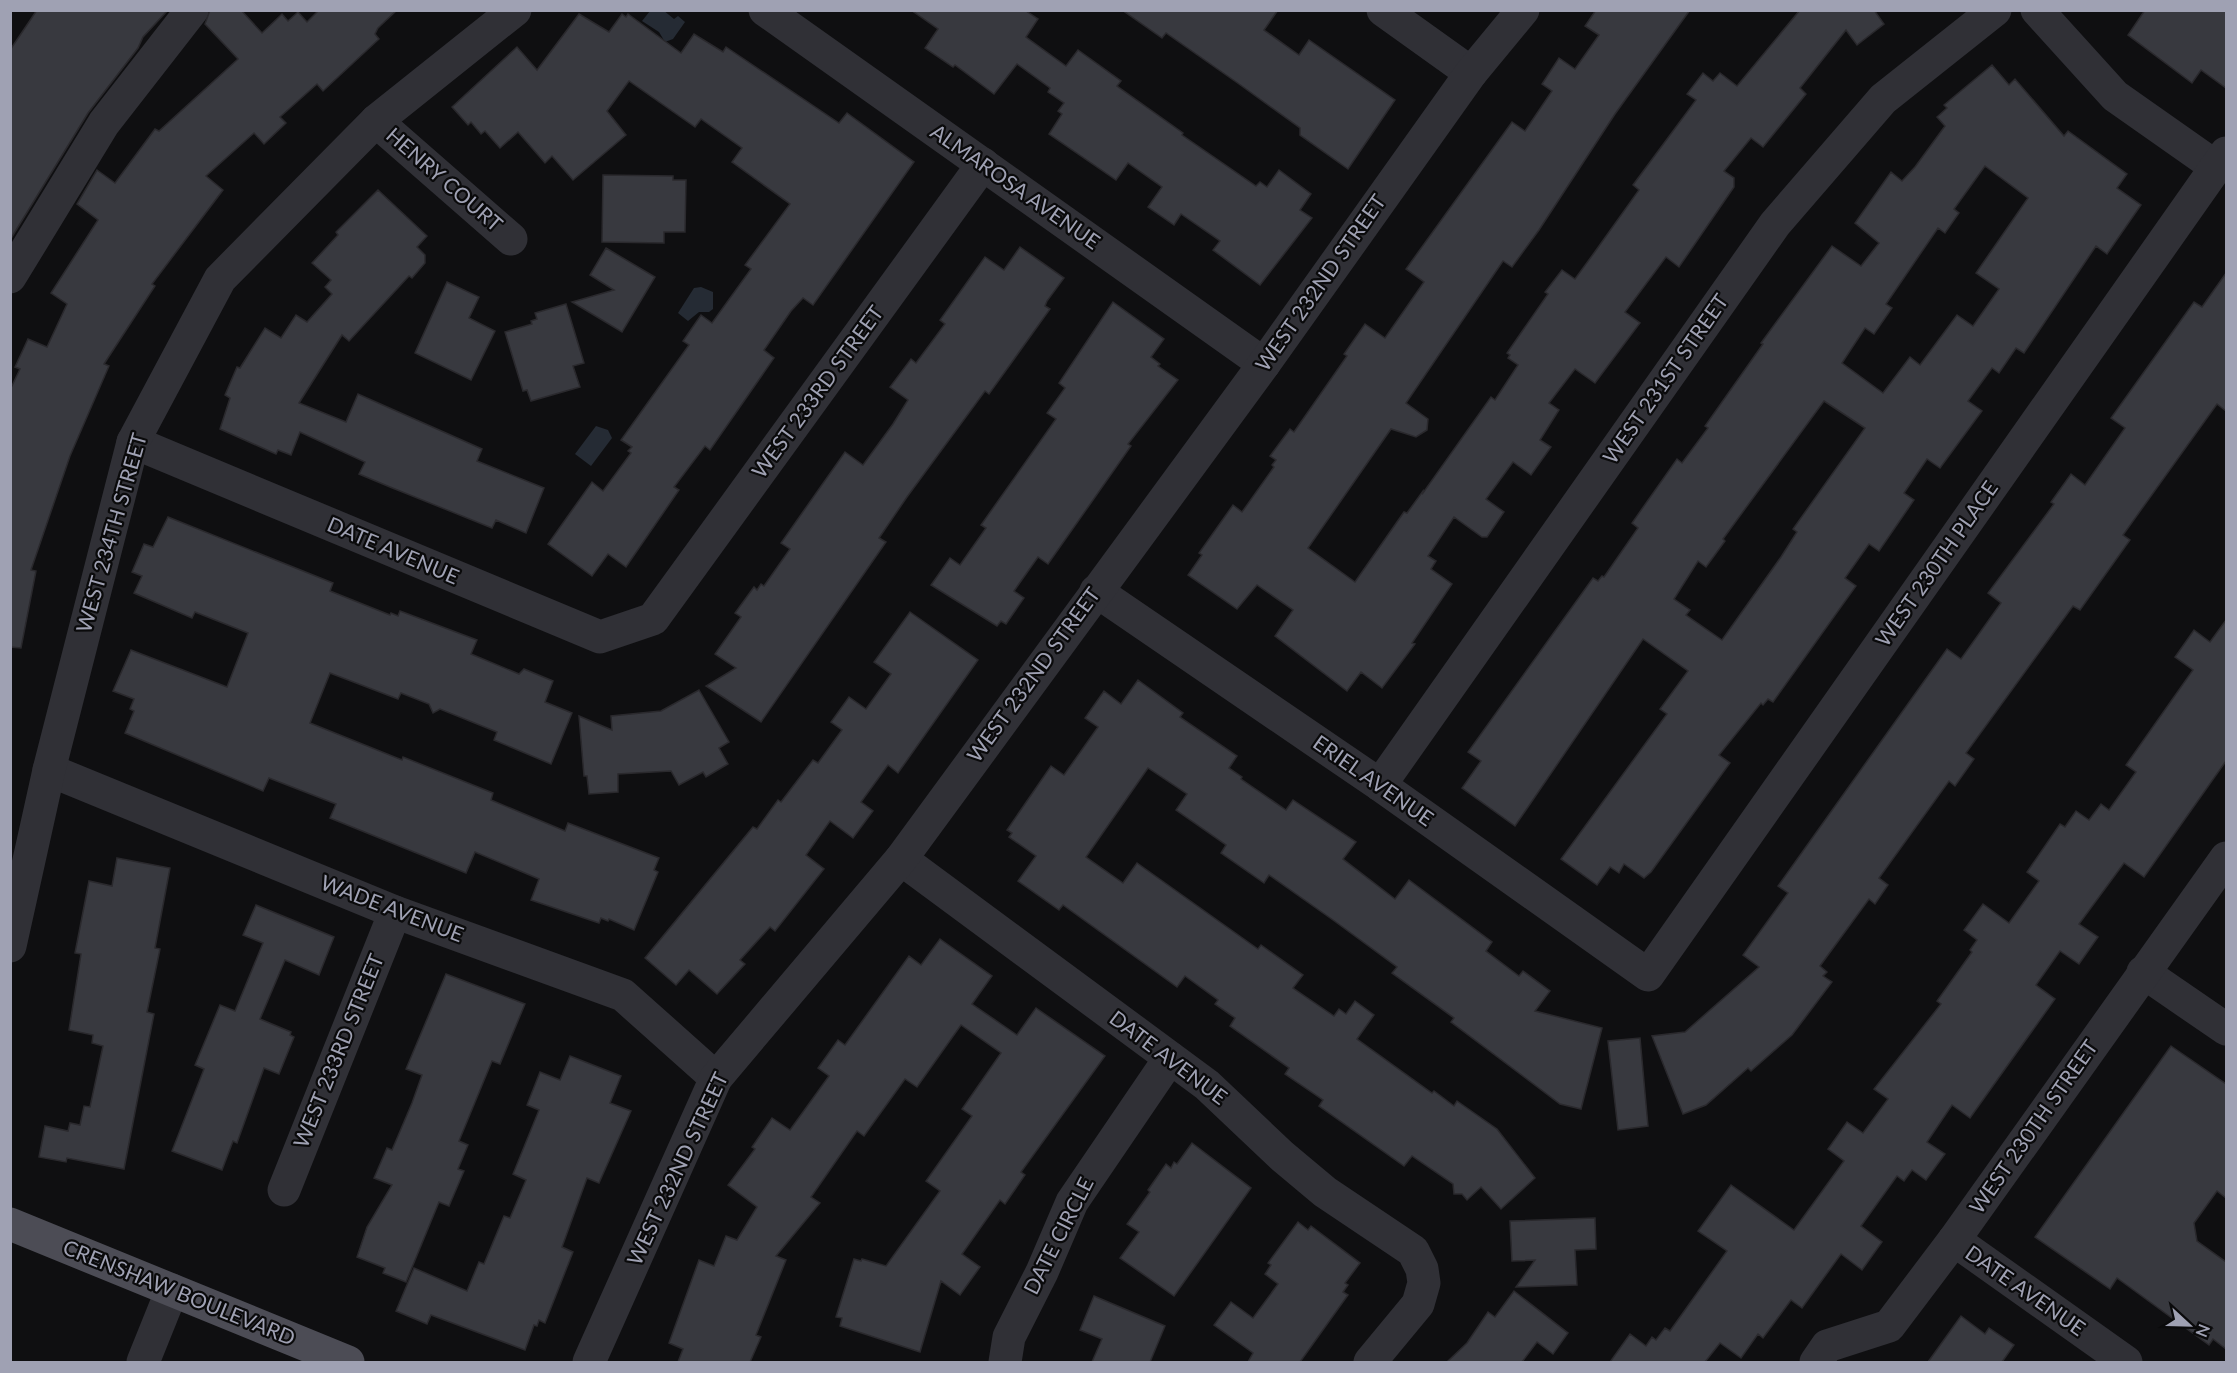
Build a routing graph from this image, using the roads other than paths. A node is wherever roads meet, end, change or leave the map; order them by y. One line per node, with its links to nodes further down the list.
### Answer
1 (192, 10): 13 (street)
2 (515, 10): 9 (street, WEST 234TH STREET)
3 (765, 10): 11 (street, ALMAROSA AVENUE)
4 (1383, 10): 8 (street)
5 (1522, 10): 8 (street, WEST 232ND STREET)
6 (1995, 10): 19 (street, WEST 231ST STREET)
7 (2037, 10): 10 (street)
8 (1471, 73): 14 (street, WEST 232ND STREET)
9 (376, 121): 12 (street, HENRY COURT); 15 (street, WEST 234TH STREET)
10 (2221, 160): 25 (street, WEST 230TH PLACE)
11 (983, 164): 14 (street, ALMAROSA AVENUE); 17 (street, WEST 233RD STREET)
12 (511, 239)
13 (10, 277)
14 (1264, 364): 16 (street, WEST 232ND STREET)
15 (133, 442): 17 (street, DATE AVENUE); 18 (street, WEST 234TH STREET)
16 (1096, 591): 19 (street, ERIEL AVENUE); 21 (street, WEST 232ND STREET)
17 (653, 619)
18 (49, 770): 22 (street, WADE AVENUE); 23 (street, WEST 234TH STREET)
19 (1380, 785): 25 (street, ERIEL AVENUE)
20 (2226, 858): 24 (street, WEST 230TH STREET)
21 (901, 859): 27 (street, DATE AVENUE); 28 (street, WEST 232ND STREET)
22 (395, 912): 28 (street, WADE AVENUE); 29 (street, WEST 233RD STREET)
23 (10, 946)
24 (2143, 972): 26 (street); 31 (street, WEST 230TH STREET)
25 (1648, 975)
26 (2226, 1029)
27 (1170, 1058): 36 (street, DATE CIRCLE); 37 (street, DATE AVENUE)
28 (716, 1078): 35 (street, WEST 232ND STREET)
29 (284, 1190)
30 (10, 1224): 32 (main road, CRENSHAW BOULEVARD)
31 (1954, 1240): 38 (street, WEST 230TH STREET); 39 (street, DATE AVENUE)
32 (172, 1290): 33 (street); 34 (main road, CRENSHAW BOULEVARD)
33 (143, 1362)
34 (348, 1362)
35 (590, 1362)
36 (1005, 1362)
37 (1370, 1362)
38 (1816, 1362)
39 (2126, 1362)

